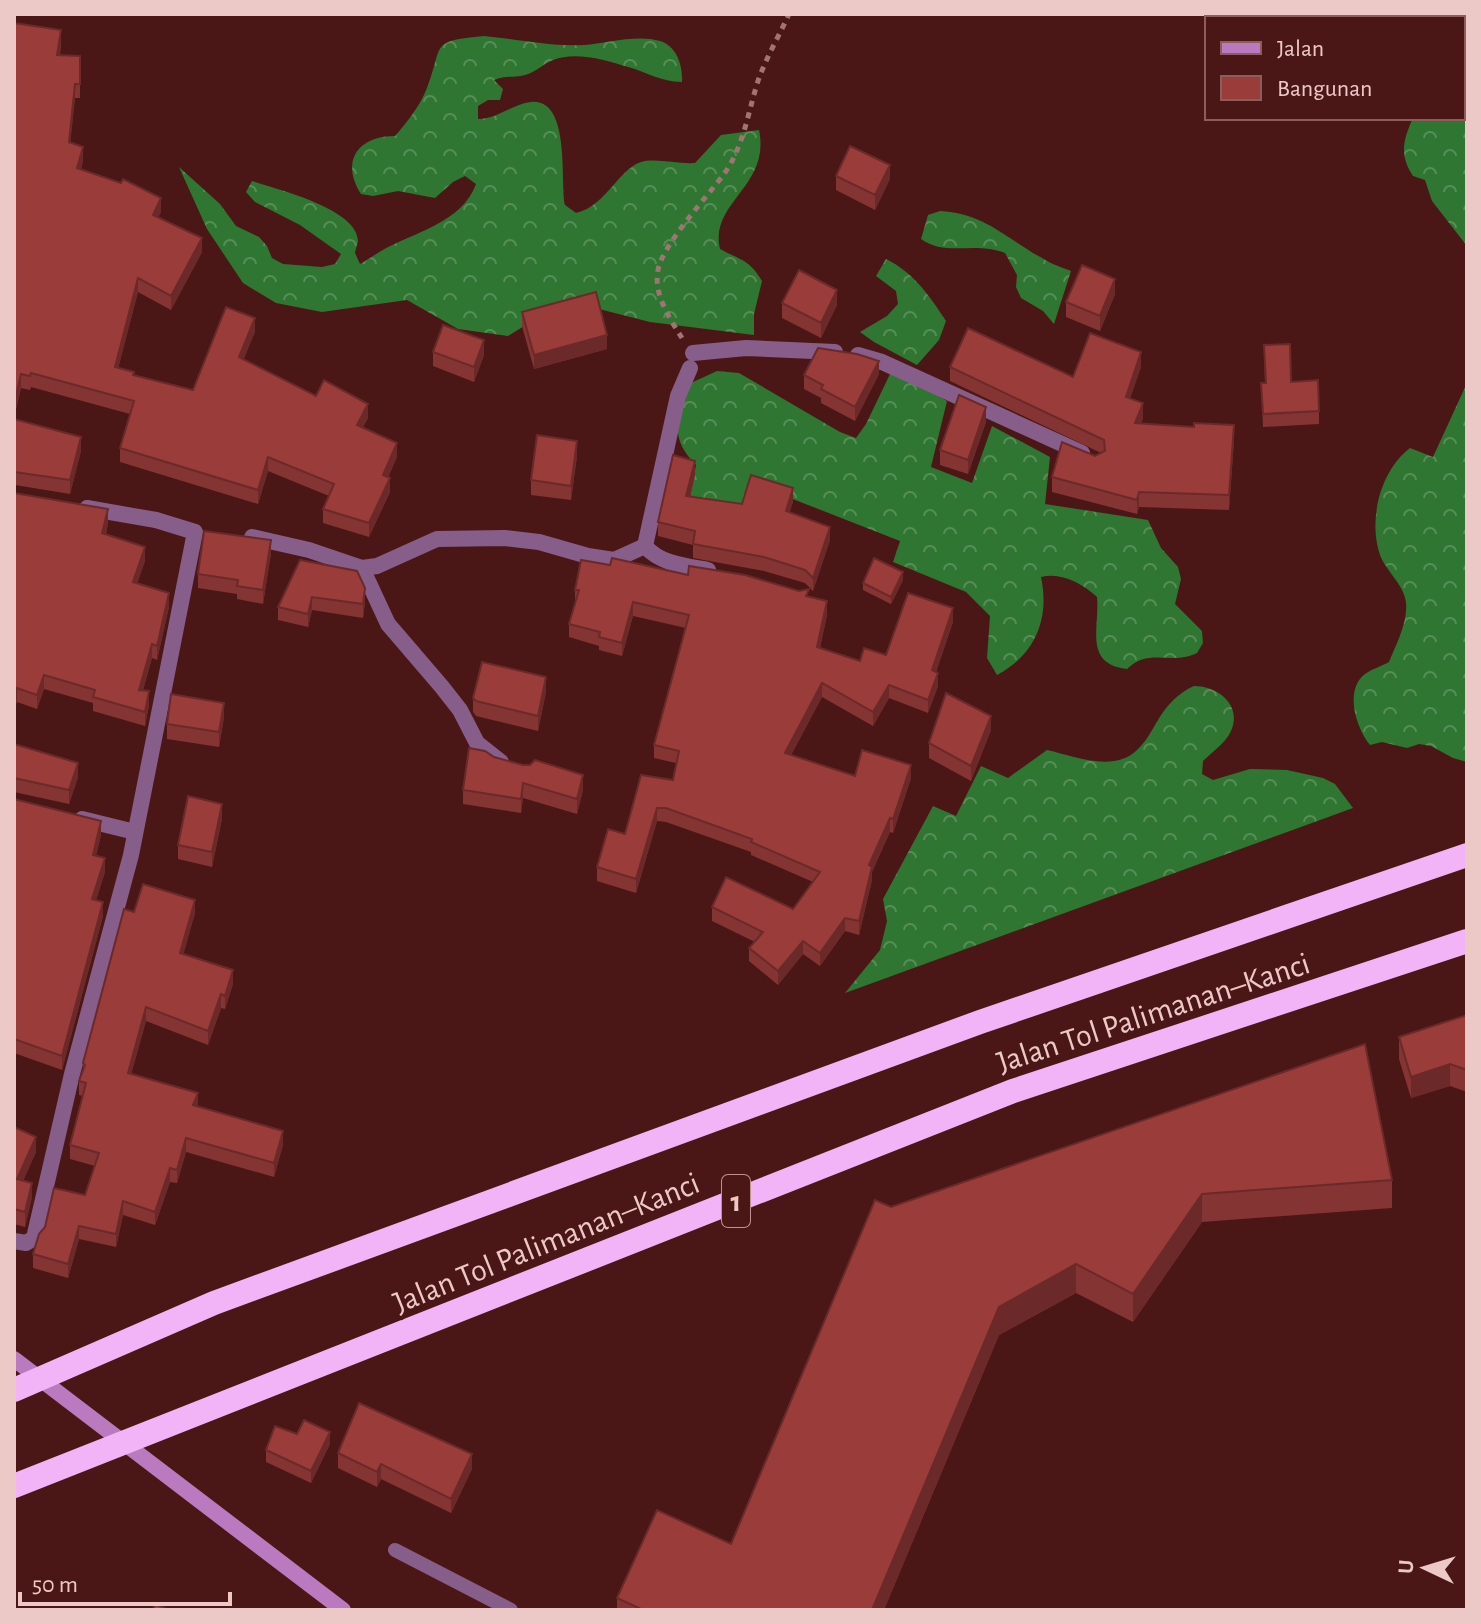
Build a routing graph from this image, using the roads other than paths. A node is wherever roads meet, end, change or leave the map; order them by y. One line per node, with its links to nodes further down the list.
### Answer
1 (1095, 460): 6 (street)
2 (72, 505): 3 (street)
3 (195, 532): 4 (street); 11 (street)
4 (216, 534)
5 (241, 536): 7 (street)
6 (645, 546): 7 (street); 8 (street)
7 (362, 568): 9 (street)
8 (719, 572)
9 (519, 767)
10 (59, 813): 11 (street)
11 (135, 832): 14 (street)
12 (1467, 855): 16 (highway, Jalan Tol Palimanan–Kanci)
13 (1467, 941): 17 (highway, Jalan Tol Palimanan–Kanci / 1)
14 (14, 1241)
15 (14, 1359): 19 (street)
16 (14, 1390)
17 (14, 1486)
18 (395, 1550): 20 (lane)
19 (343, 1610)
20 (511, 1610)

